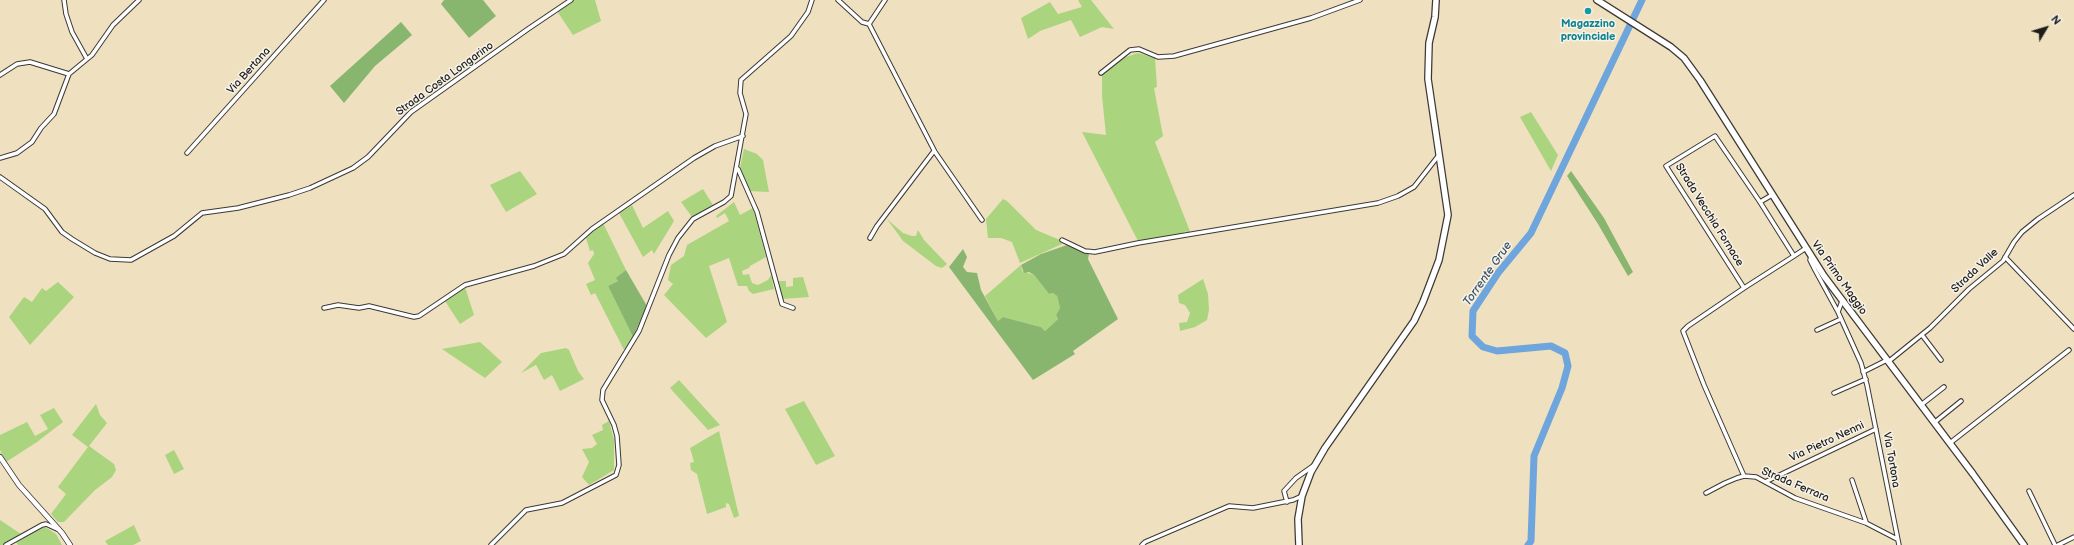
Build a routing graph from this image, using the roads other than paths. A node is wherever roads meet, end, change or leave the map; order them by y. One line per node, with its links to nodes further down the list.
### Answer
1 (64, 0): 12 (street)
2 (139, 0): 12 (street)
3 (324, 0): 18 (street, Via Bertana)
4 (571, 0): 22 (street, Strada Costa Longarino)
5 (812, 0): 16 (street)
6 (838, 0): 11 (street)
7 (885, 0): 11 (street)
8 (1360, 0): 13 (street)
9 (1436, 0): 19 (main road)
10 (1597, 0): 23 (main road, Via Primo Maggio)
11 (870, 24): 17 (street)
12 (87, 59): 14 (street)
13 (1101, 73)
14 (69, 74): 15 (street); 20 (street)
15 (0, 75)
16 (743, 136): 21 (street); 35 (street)
17 (934, 151): 26 (street); 27 (street)
18 (187, 153)
19 (1440, 154): 28 (street); 55 (main road)
20 (0, 158)
21 (737, 168): 36 (street); 69 (street)
22 (0, 177)
23 (1772, 195): 25 (street); 29 (main road, Via Primo Maggio)
24 (2074, 195): 32 (street, Strada Valle)
25 (1760, 202): 30 (street, Strada Vecchia Fornace); 33 (street, Strada Vecchia Fornace)
26 (982, 220)
27 (870, 238)
28 (1062, 240)
29 (1806, 248): 30 (street); 31 (main road, Via Primo Maggio)
30 (1794, 256): 33 (street)
31 (1811, 256): 34 (main road, Via Primo Maggio); 37 (street, Via Tortona)
32 (2005, 257): 39 (street); 41 (street, Strada Valle)
33 (1744, 288): 56 (street)
34 (1842, 301): 37 (street); 44 (main road, Via Primo Maggio)
35 (324, 308)
36 (793, 308)
37 (1838, 312): 38 (street, Via Tortona)
38 (1841, 319): 40 (street); 45 (street, Via Tortona)
39 (2074, 329)
40 (1817, 330)
41 (1922, 335): 43 (street); 44 (street, Strada Valle)
42 (2068, 350): 53 (street)
43 (1941, 360)
44 (1887, 361): 45 (street, Strada Valle); 50 (main road, Via Primo Maggio)
45 (1864, 372): 46 (street, Via Tortona)
46 (1866, 379): 48 (street); 52 (street, Via Tortona)
47 (1944, 387): 50 (street)
48 (1834, 393)
49 (1961, 401): 51 (street)
50 (1921, 404): 51 (main road, Via Primo Maggio)
51 (1934, 422): 53 (main road, Via Primo Maggio)
52 (1876, 429): 58 (street, Via Pietro Nenni); 66 (street, Via Tortona)
53 (1950, 443): 73 (main road, Via Primo Maggio)
54 (0, 457): 64 (street)
55 (1314, 465): 61 (main road); 62 (street)
56 (1744, 476): 58 (street, Strada Ferrara); 60 (street, Strada Ferrara)
57 (1852, 480): 63 (street)
58 (1765, 482): 63 (street, Strada Ferrara)
59 (2029, 491): 74 (street)
60 (1706, 493)
61 (1302, 496): 62 (street); 71 (main road)
62 (1287, 502): 70 (street)
63 (1866, 522): 66 (street, Strada Ferrara)
64 (62, 532): 67 (street); 68 (street)
65 (2074, 537): 74 (street)
66 (1897, 539): 72 (street, Via Tortona)
67 (6, 545)
68 (70, 545)
69 (491, 545)
70 (1142, 545)
71 (1299, 545)
72 (1899, 545)
73 (2024, 545)
74 (2057, 545)

